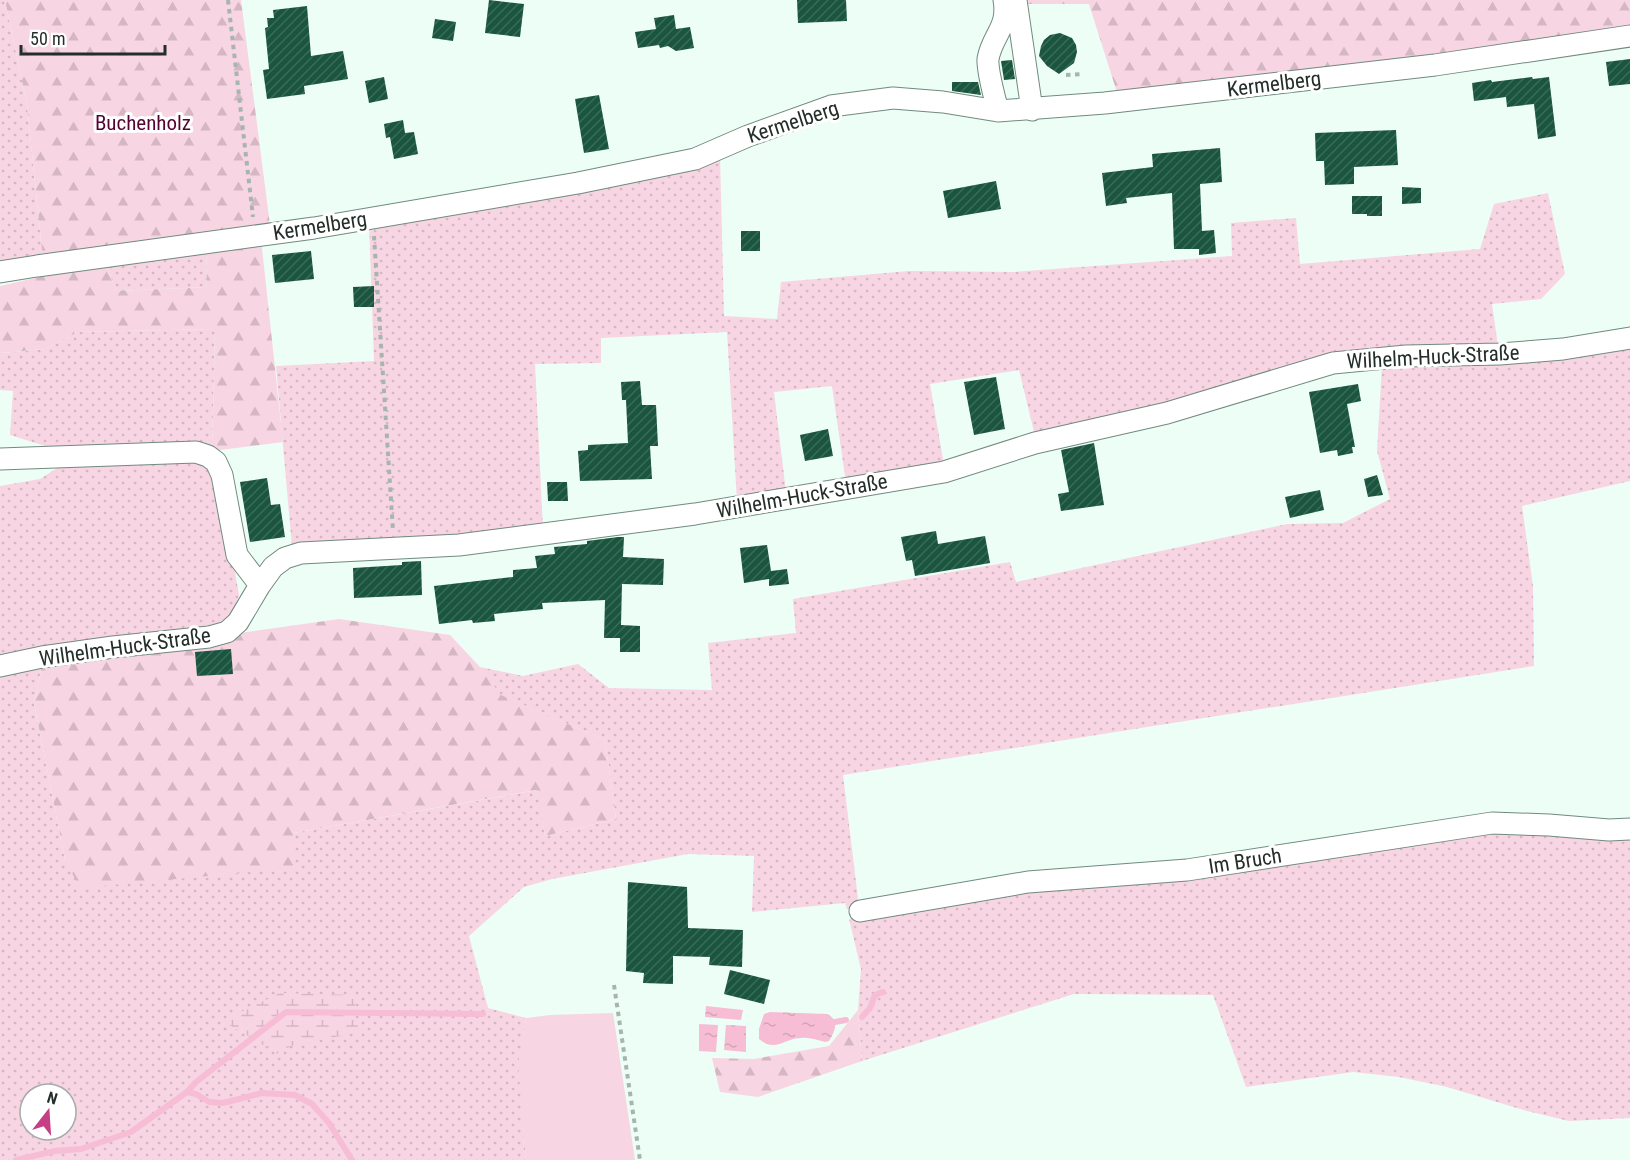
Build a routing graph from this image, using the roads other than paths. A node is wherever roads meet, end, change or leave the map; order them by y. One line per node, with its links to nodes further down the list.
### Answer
1 (1004, 0): 5 (street)
2 (1016, 0): 4 (street)
3 (1630, 36): 4 (street, Kermelberg)
4 (1032, 110): 5 (street, Kermelberg)
5 (998, 111): 6 (street, Kermelberg)
6 (0, 272)
7 (1630, 338): 9 (street, Wilhelm-Huck-Straße)
8 (0, 459): 9 (street)
9 (260, 585): 10 (street, Wilhelm-Huck-Straße)
10 (0, 666)
11 (1630, 829): 12 (street, Im Bruch)
12 (860, 912)

